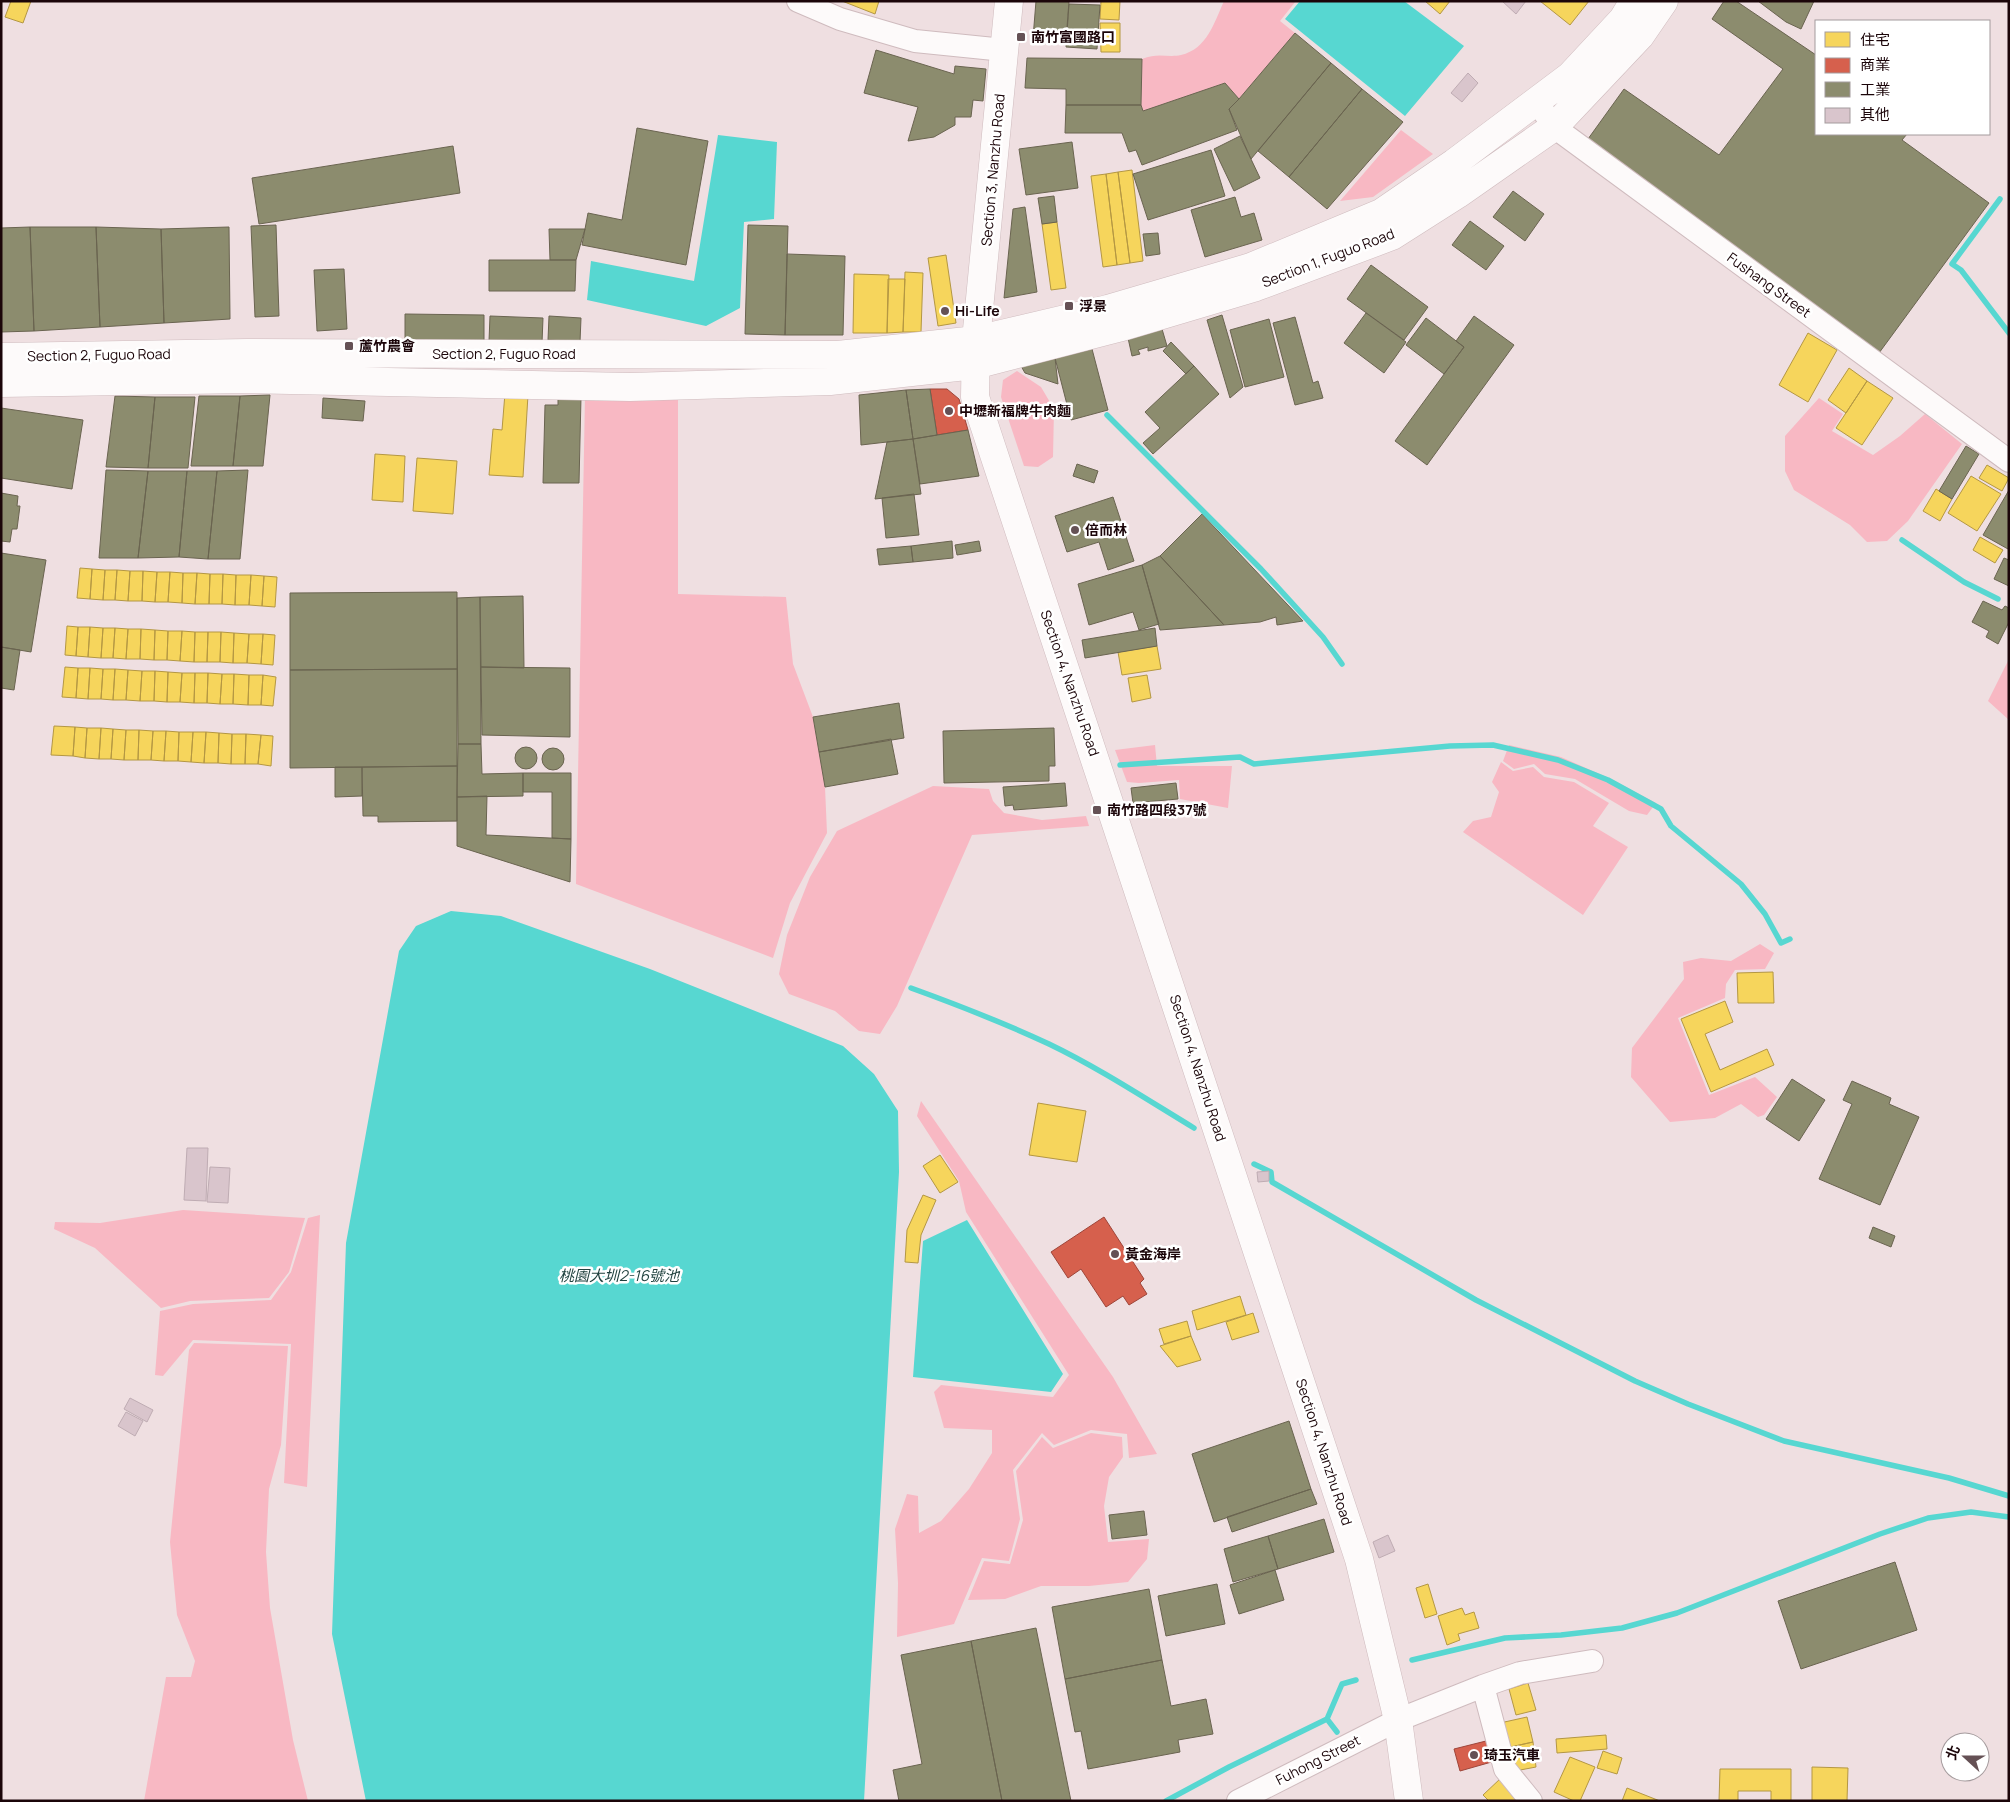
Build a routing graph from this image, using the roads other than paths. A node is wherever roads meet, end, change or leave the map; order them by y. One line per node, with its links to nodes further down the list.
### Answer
1 (798, 1): 5 (street)
2 (1009, 1): 6 (street, Section 3, Nanzhu Road)
3 (1634, 1): 7 (street, Section 1, Fuguo Road)
4 (1664, 1): 8 (street, Section 1, Fuguo Road)
5 (825, 7): 6 (street)
6 (1004, 50): 9 (street, Section 3, Nanzhu Road)
7 (1537, 102): 8 (street, Fushang Street); 9 (street, Section 1, Fuguo Road)
8 (1554, 127): 9 (street, Section 1, Fuguo Road); 12 (street, Fushang Street)
9 (976, 352): 10 (street, Section 2, Fuguo Road); 11 (street, Section 2, Fuguo Road); 15 (street, Section 4, Nanzhu Road)
10 (1, 357)
11 (1, 382)
12 (2009, 461)
13 (1592, 1661): 14 (street, Fuhong Street)
14 (1484, 1686): 15 (street, Fuhong Street); 18 (street)
15 (1398, 1720): 16 (street, Fuhong Street); 17 (street, Section 4, Nanzhu Road)
16 (1238, 1801)
17 (1409, 1801)
18 (1531, 1801)

